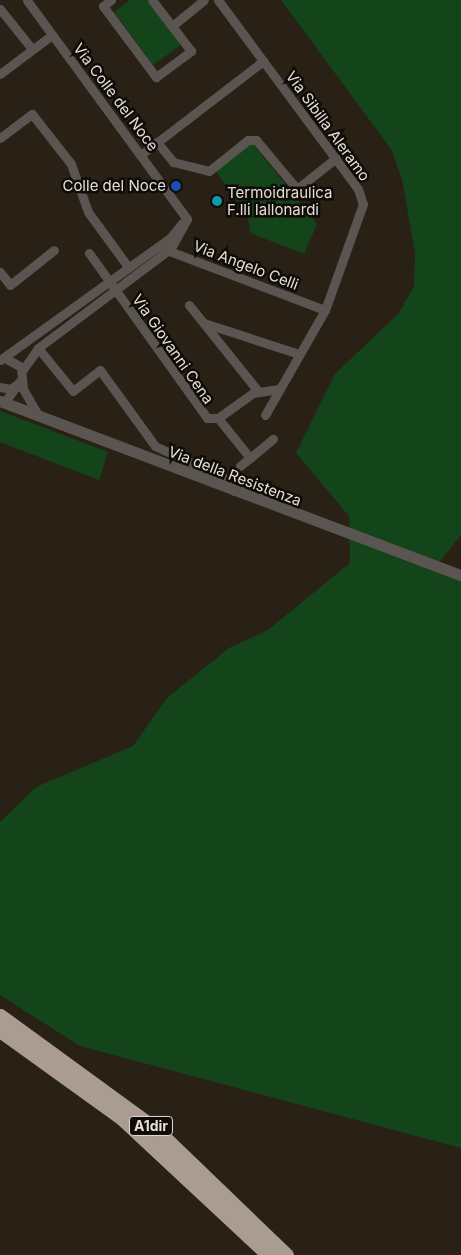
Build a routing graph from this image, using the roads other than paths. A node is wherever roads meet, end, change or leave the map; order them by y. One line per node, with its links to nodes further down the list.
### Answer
1 (27, 0): 8 (street, Via Colle del Noce)
2 (111, 0): 7 (street)
3 (204, 0): 7 (street)
4 (218, 0): 10 (street, Via Sibilla Aleramo)
5 (158, 2): 7 (street)
6 (0, 10): 9 (street)
7 (172, 26)
8 (52, 34): 9 (street); 14 (street, Via Colle del Noce)
9 (32, 50): 11 (street)
10 (263, 61): 13 (street); 15 (street, Via Sibilla Aleramo)
11 (0, 74)
12 (0, 138): 21 (street)
13 (157, 142): 14 (street); 15 (street)
14 (142, 154): 16 (street, Via Colle del Noce)
15 (336, 158): 25 (street, Via Sibilla Aleramo)
16 (183, 211): 17 (street); 19 (street)
17 (158, 247): 19 (street, Via Angelo Celli); 21 (street)
18 (54, 250): 22 (street)
19 (168, 250): 23 (street); 25 (street, Via Angelo Celli)
20 (89, 253): 23 (street, Via Giovanni Cena)
21 (129, 268): 23 (street)
22 (0, 272)
23 (112, 286): 27 (street); 29 (street); 37 (street, Via Giovanni Cena)
24 (189, 305): 26 (street)
25 (325, 310): 28 (street, Via Sibilla Aleramo)
26 (204, 323): 28 (street); 33 (street)
27 (38, 348): 30 (street); 41 (street)
28 (300, 354): 32 (street, Via Sibilla Aleramo)
29 (2, 358): 30 (street)
30 (21, 377): 31 (street); 34 (street); 36 (street)
31 (0, 387)
32 (279, 389): 33 (street, Via Giovanni Cena); 35 (street, Via Sibilla Aleramo)
33 (258, 391): 37 (street, Via Giovanni Cena)
34 (2, 402): 36 (street, Via della Resistenza)
35 (266, 415)
36 (38, 416): 41 (street, Via della Resistenza)
37 (218, 418): 39 (street)
38 (273, 439): 39 (street)
39 (250, 458): 40 (street)
40 (240, 466)
41 (234, 492): 42 (street, Via della Resistenza)
42 (461, 575)
43 (0, 1016): 46 (highway, A1dir)
44 (0, 1030): 45 (highway, A1dir)
45 (269, 1255)
46 (286, 1255)

